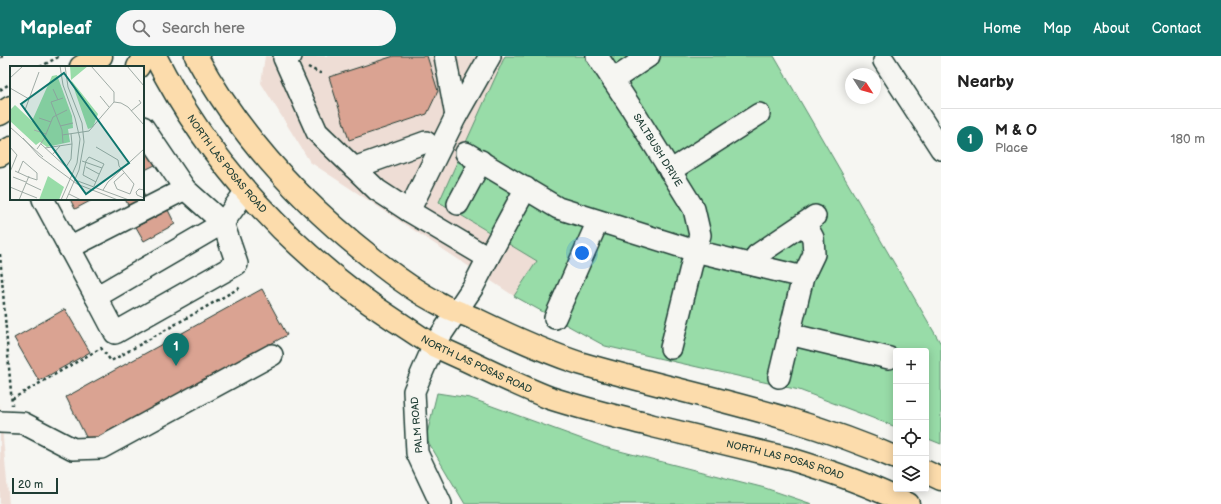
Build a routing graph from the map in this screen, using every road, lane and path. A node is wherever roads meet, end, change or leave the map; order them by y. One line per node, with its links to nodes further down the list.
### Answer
1 (60, 56): 12 (path)
2 (101, 56): 13 (main road)
3 (144, 56): 14 (main road)
4 (155, 56): 31 (main road, NORTH LAS POSAS ROAD)
5 (196, 56): 44 (main road)
6 (291, 56): 27 (street)
7 (445, 56): 21 (street)
8 (490, 56): 21 (street)
9 (597, 56): 15 (street, SALTBUSH DRIVE)
10 (649, 56): 15 (street)
11 (884, 61): 23 (street)
12 (42, 66)
13 (83, 66)
14 (139, 66)
15 (613, 80): 28 (street, SALTBUSH DRIVE)
16 (10, 84): 17 (path)
17 (0, 90)
18 (10, 108): 19 (main road)
19 (0, 114)
20 (759, 114): 28 (street)
21 (456, 116): 34 (street)
22 (144, 128): 30 (street)
23 (939, 141)
24 (426, 142): 27 (street)
25 (10, 149): 26 (main road)
26 (0, 155)
27 (354, 168): 34 (street)
28 (670, 171): 38 (street, SALTBUSH DRIVE)
29 (526, 188): 33 (street); 35 (street); 40 (street)
30 (185, 190): 36 (street); 37 (street)
31 (246, 191): 36 (street); 47 (main road, NORTH LAS POSAS ROAD)
32 (44, 200): 37 (street)
33 (458, 204)
34 (410, 211): 40 (street)
35 (598, 221): 38 (street); 45 (street)
36 (223, 223): 43 (street); 43 (street)
37 (69, 248): 43 (street)
38 (695, 251): 41 (street); 48 (street, SALTBUSH DRIVE)
39 (0, 254): 52 (path)
40 (488, 258): 44 (street)
41 (754, 265): 42 (street); 42 (street)
42 (803, 277): 46 (street)
43 (96, 297)
44 (456, 311): 47 (street, PALM ROAD); 53 (main road)
45 (555, 318)
46 (789, 334): 50 (street); 51 (street)
47 (434, 345): 56 (street, PALM ROAD); 57 (main road, NORTH LAS POSAS ROAD)
48 (671, 348)
49 (272, 355): 52 (street)
50 (889, 358)
51 (779, 377)
52 (6, 422)
53 (893, 457)
54 (929, 474): 55 (main road)
55 (941, 480)
56 (441, 504)
57 (908, 504)

